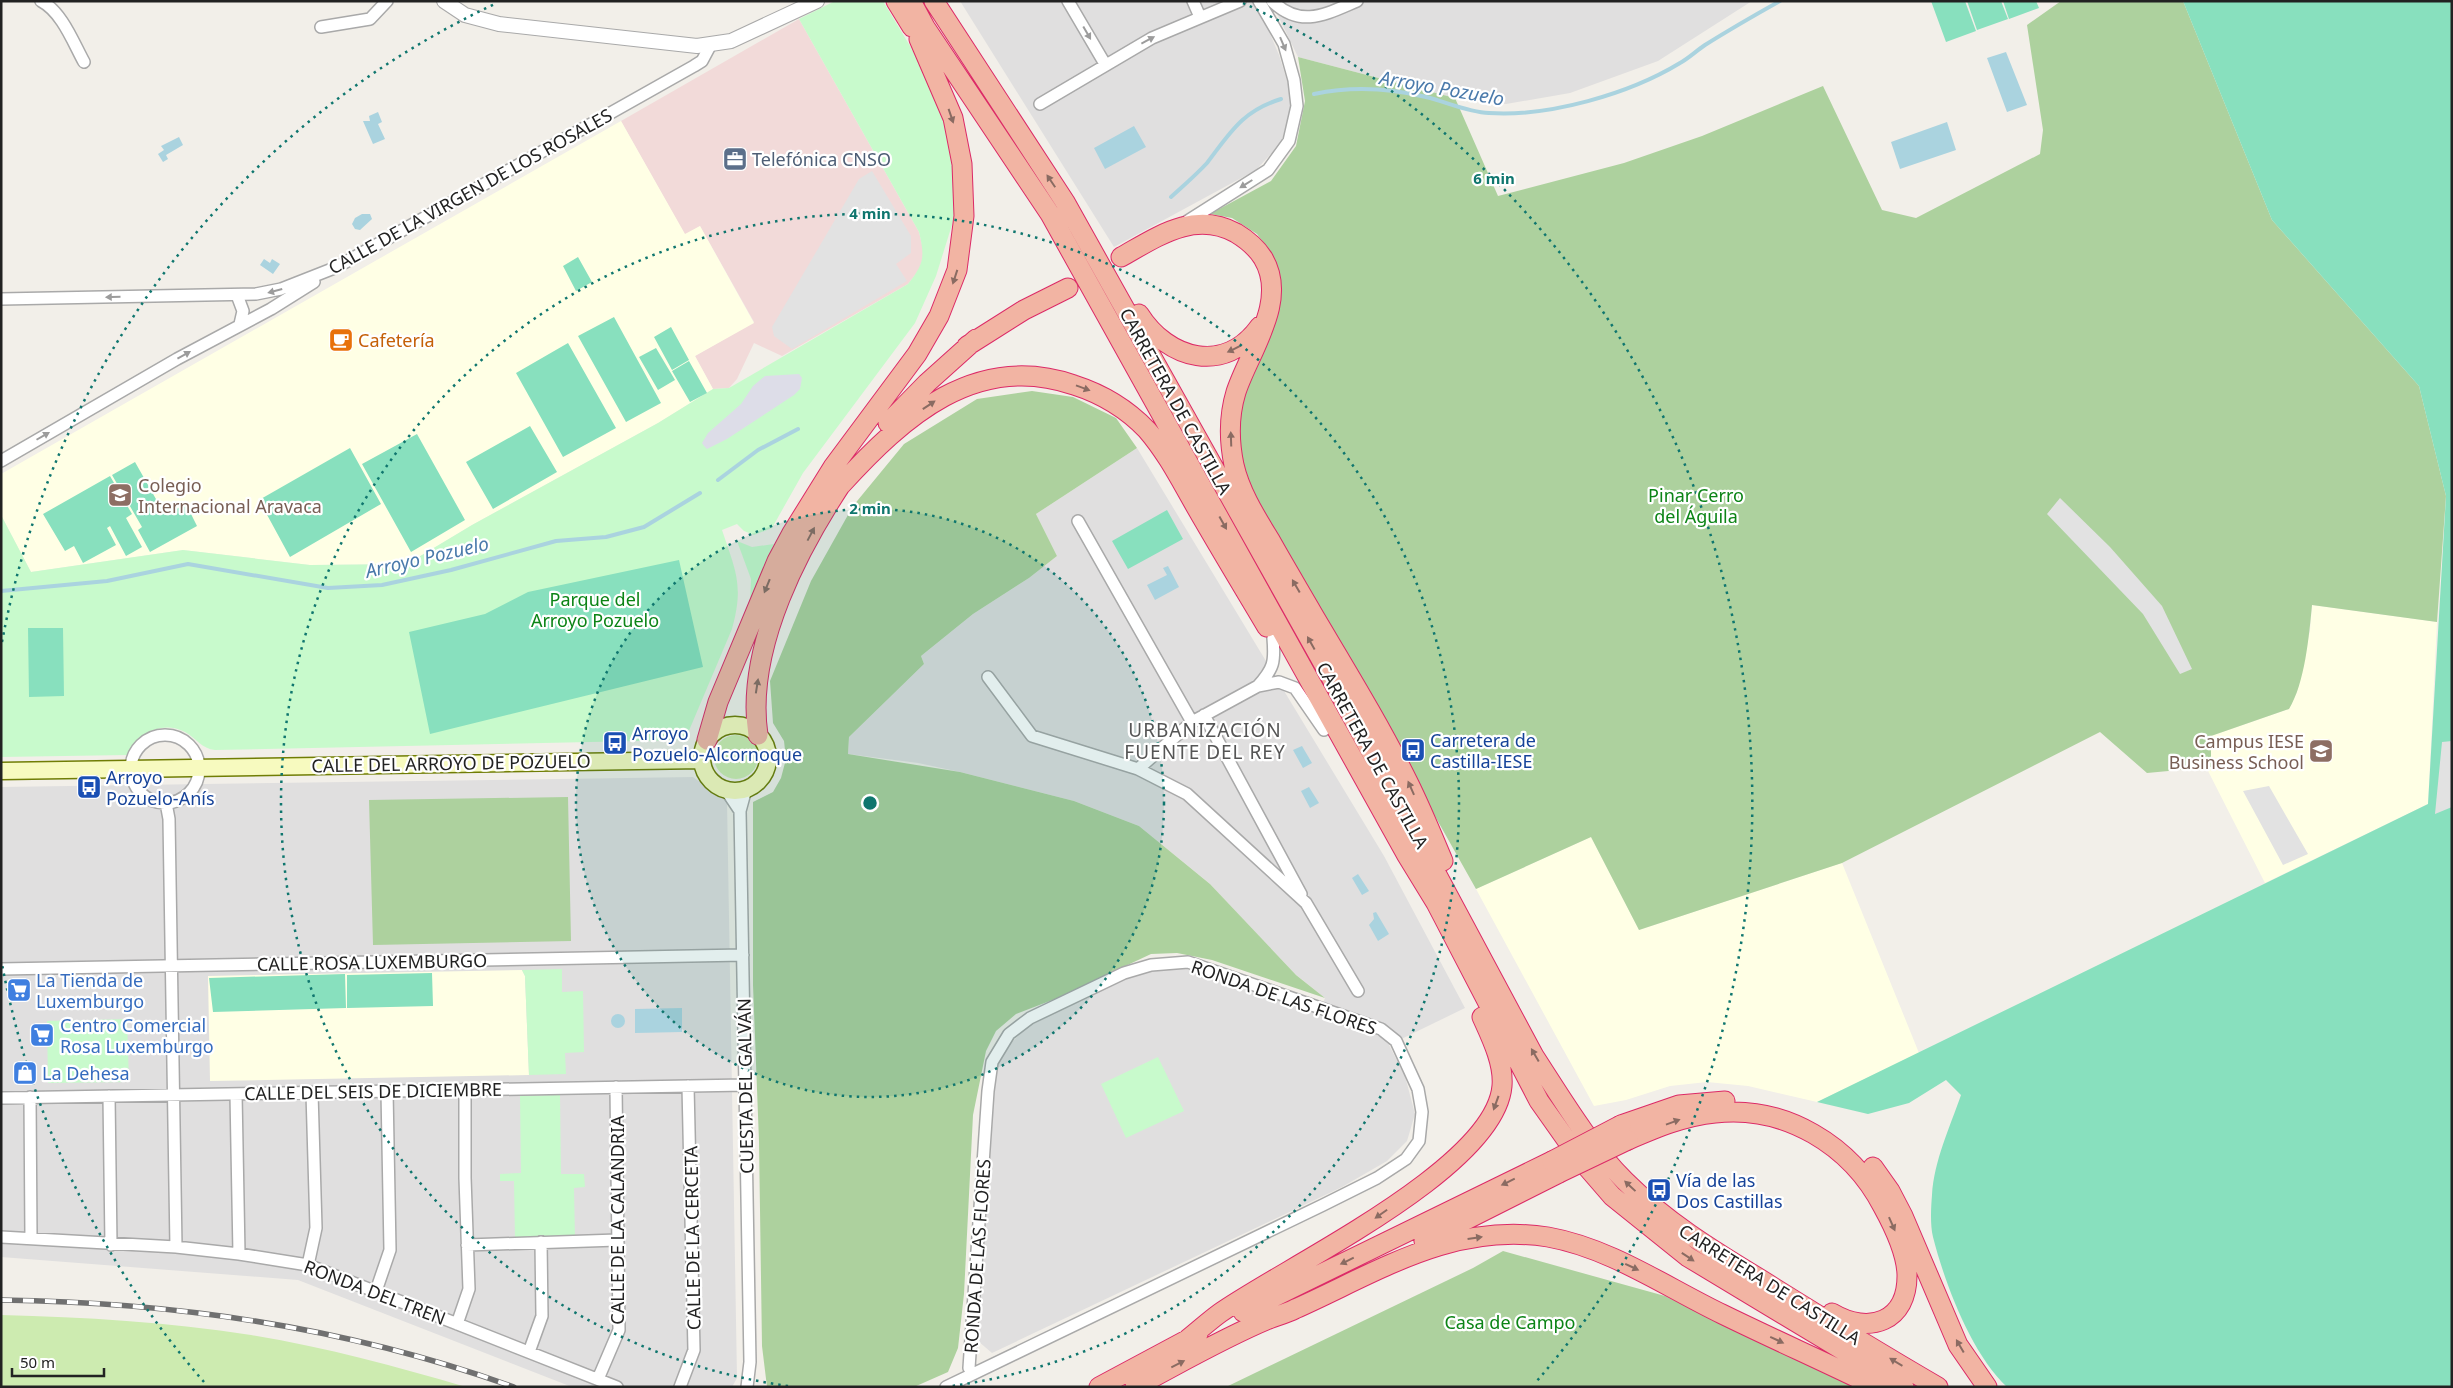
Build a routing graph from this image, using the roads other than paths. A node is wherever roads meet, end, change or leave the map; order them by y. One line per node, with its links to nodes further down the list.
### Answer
1 (41, 1): 18 (street)
2 (387, 1): 15 (street)
3 (444, 1): 17 (street)
4 (817, 1): 17 (street)
5 (934, 1): 21 (highway, CARRETERA DE CASTILLA)
6 (948, 1): 21 (highway)
7 (1068, 1): 19 (street, one-way to 19)
8 (1193, 1): 14 (street)
9 (1240, 1): 14 (street)
10 (1259, 1): 23 (street, one-way to 23)
11 (1272, 1): 12 (street)
12 (1357, 1)
13 (900, 2): 16 (highway); 50 (highway, CARRETERA DE CASTILLA, one-way to 50)
14 (1200, 17): 19 (street, one-way to 14)
15 (321, 27)
16 (919, 39): 33 (highway, one-way to 33); 36 (highway)
17 (710, 46): 25 (street, CALLE DE LA VIRGEN DE LOS ROSALES)
18 (84, 62)
19 (1105, 64): 20 (street)
20 (1040, 104)
21 (1038, 161): 22 (highway, CARRETERA DE CASTILLA, one-way to 21)
22 (1065, 202): 29 (highway, one-way to 22); 61 (highway, CARRETERA DE CASTILLA, one-way to 22)
23 (1180, 227): 24 (highway); 29 (highway)
24 (1121, 257)
25 (337, 267): 27 (street, CALLE DE LA VIRGEN DE LOS ROSALES, one-way to 27); 30 (street)
26 (1068, 288): 31 (highway)
27 (237, 295): 28 (street, CALLE DE LA VIRGEN DE LOS ROSALES, one-way to 28); 30 (street)
28 (1, 299)
29 (1267, 315): 61 (highway, one-way to 29)
30 (240, 324): 32 (street, one-way to 30)
31 (976, 339): 33 (highway); 34 (highway)
32 (1, 461)
33 (833, 467): 44 (highway, one-way to 44)
34 (841, 485): 36 (highway, one-way to 36); 43 (highway, one-way to 34)
35 (1078, 521): 41 (street)
36 (1226, 559): 37 (highway)
37 (1273, 638): 39 (street); 42 (highway)
38 (988, 677): 48 (street)
39 (1258, 686): 40 (street); 42 (street)
40 (1204, 715): 41 (street); 56 (street)
41 (1192, 722): 48 (street)
42 (1324, 730): 50 (highway)
43 (758, 735): 44 (main road); 51 (main road)
44 (707, 740): 45 (main road)
45 (702, 760): 46 (main road, CALLE DEL ARROYO DE POZUELO); 52 (main road)
46 (200, 768): 47 (main road, CALLE DEL ARROYO DE POZUELO); 47 (street); 53 (street)
47 (131, 769): 49 (main road, CALLE DEL ARROYO DE POZUELO); 53 (street)
48 (1138, 769): 56 (street)
49 (1, 772)
50 (1368, 787): 55 (highway, CARRETERA DE CASTILLA)
51 (746, 789): 52 (main road); 54 (street, CUESTA DEL GALVÁN)
52 (726, 790): 54 (street)
53 (166, 804): 58 (street)
54 (740, 811): 57 (street, CUESTA DEL GALVÁN)
55 (1406, 854): 88 (highway, one-way to 88); 101 (highway, CARRETERA DE CASTILLA, one-way to 101)
56 (1306, 903): 60 (street)
57 (743, 955): 58 (street, CALLE ROSA LUXEMBURGO); 62 (street, CUESTA DEL GALVÁN)
58 (171, 966): 59 (street, CALLE ROSA LUXEMBURGO); 69 (street)
59 (1, 969)
60 (1358, 991)
61 (1502, 993): 77 (highway, CARRETERA DE CASTILLA, one-way to 61)
62 (745, 1085): 63 (street, CALLE DEL SEIS DE DICIEMBRE); 90 (street, CUESTA DEL GALVÁN)
63 (688, 1086): 64 (street, CALLE DEL SEIS DE DICIEMBRE); 94 (street, CALLE DE LA CERCETA)
64 (616, 1087): 65 (street, CALLE DEL SEIS DE DICIEMBRE); 78 (street, CALLE DE LA CALANDRIA)
65 (465, 1089): 66 (street, CALLE DEL SEIS DE DICIEMBRE); 81 (street)
66 (388, 1091): 67 (street, CALLE DEL SEIS DE DICIEMBRE); 85 (street)
67 (312, 1092): 68 (street, CALLE DEL SEIS DE DICIEMBRE); 84 (street)
68 (236, 1094): 69 (street, CALLE DEL SEIS DE DICIEMBRE); 83 (street)
69 (173, 1095): 70 (street, CALLE DEL SEIS DE DICIEMBRE); 82 (street)
70 (109, 1096): 72 (street, CALLE DEL SEIS DE DICIEMBRE); 80 (street)
71 (1, 1098): 72 (street, CALLE DEL SEIS DE DICIEMBRE)
72 (30, 1098): 76 (street)
73 (1625, 1133): 74 (highway, bridge); 77 (highway, one-way to 77); 103 (highway, one-way to 73)
74 (1556, 1167): 86 (highway); 88 (highway, one-way to 88)
75 (1, 1237): 76 (street, RONDA DEL TREN)
76 (31, 1238): 80 (street, RONDA DEL TREN)
77 (1694, 1238): 102 (highway, CARRETERA DE CASTILLA, one-way to 77)
78 (618, 1240): 79 (street); 92 (street, CALLE DE LA CALANDRIA)
79 (541, 1242): 81 (street); 89 (street)
80 (110, 1244): 82 (street, RONDA DEL TREN)
81 (467, 1245): 87 (street)
82 (176, 1247): 83 (street, RONDA DEL TREN)
83 (239, 1254): 84 (street, RONDA DEL TREN)
84 (308, 1265): 85 (street, RONDA DEL TREN)
85 (376, 1292): 87 (street, RONDA DEL TREN)
86 (1268, 1320): 99 (highway, one-way to 86); 100 (highway, one-way to 100)
87 (457, 1324): 89 (street, RONDA DEL TREN)
88 (1188, 1339): 98 (highway)
89 (529, 1352): 92 (street, RONDA DEL TREN)
90 (750, 1362): 95 (street, CUESTA DEL GALVÁN); 96 (street, CUESTA DEL GALVÁN)
91 (972, 1373): 91 (street, RONDA DE LAS FLORES); 97 (street)
92 (598, 1379): 93 (street, RONDA DEL TREN)
93 (617, 1387)
94 (680, 1387)
95 (747, 1387)
96 (754, 1387)
97 (946, 1387)
98 (1099, 1387)
99 (1135, 1387)
100 (1876, 1387)
101 (1904, 1387)
102 (1938, 1387)
103 (1987, 1387)

